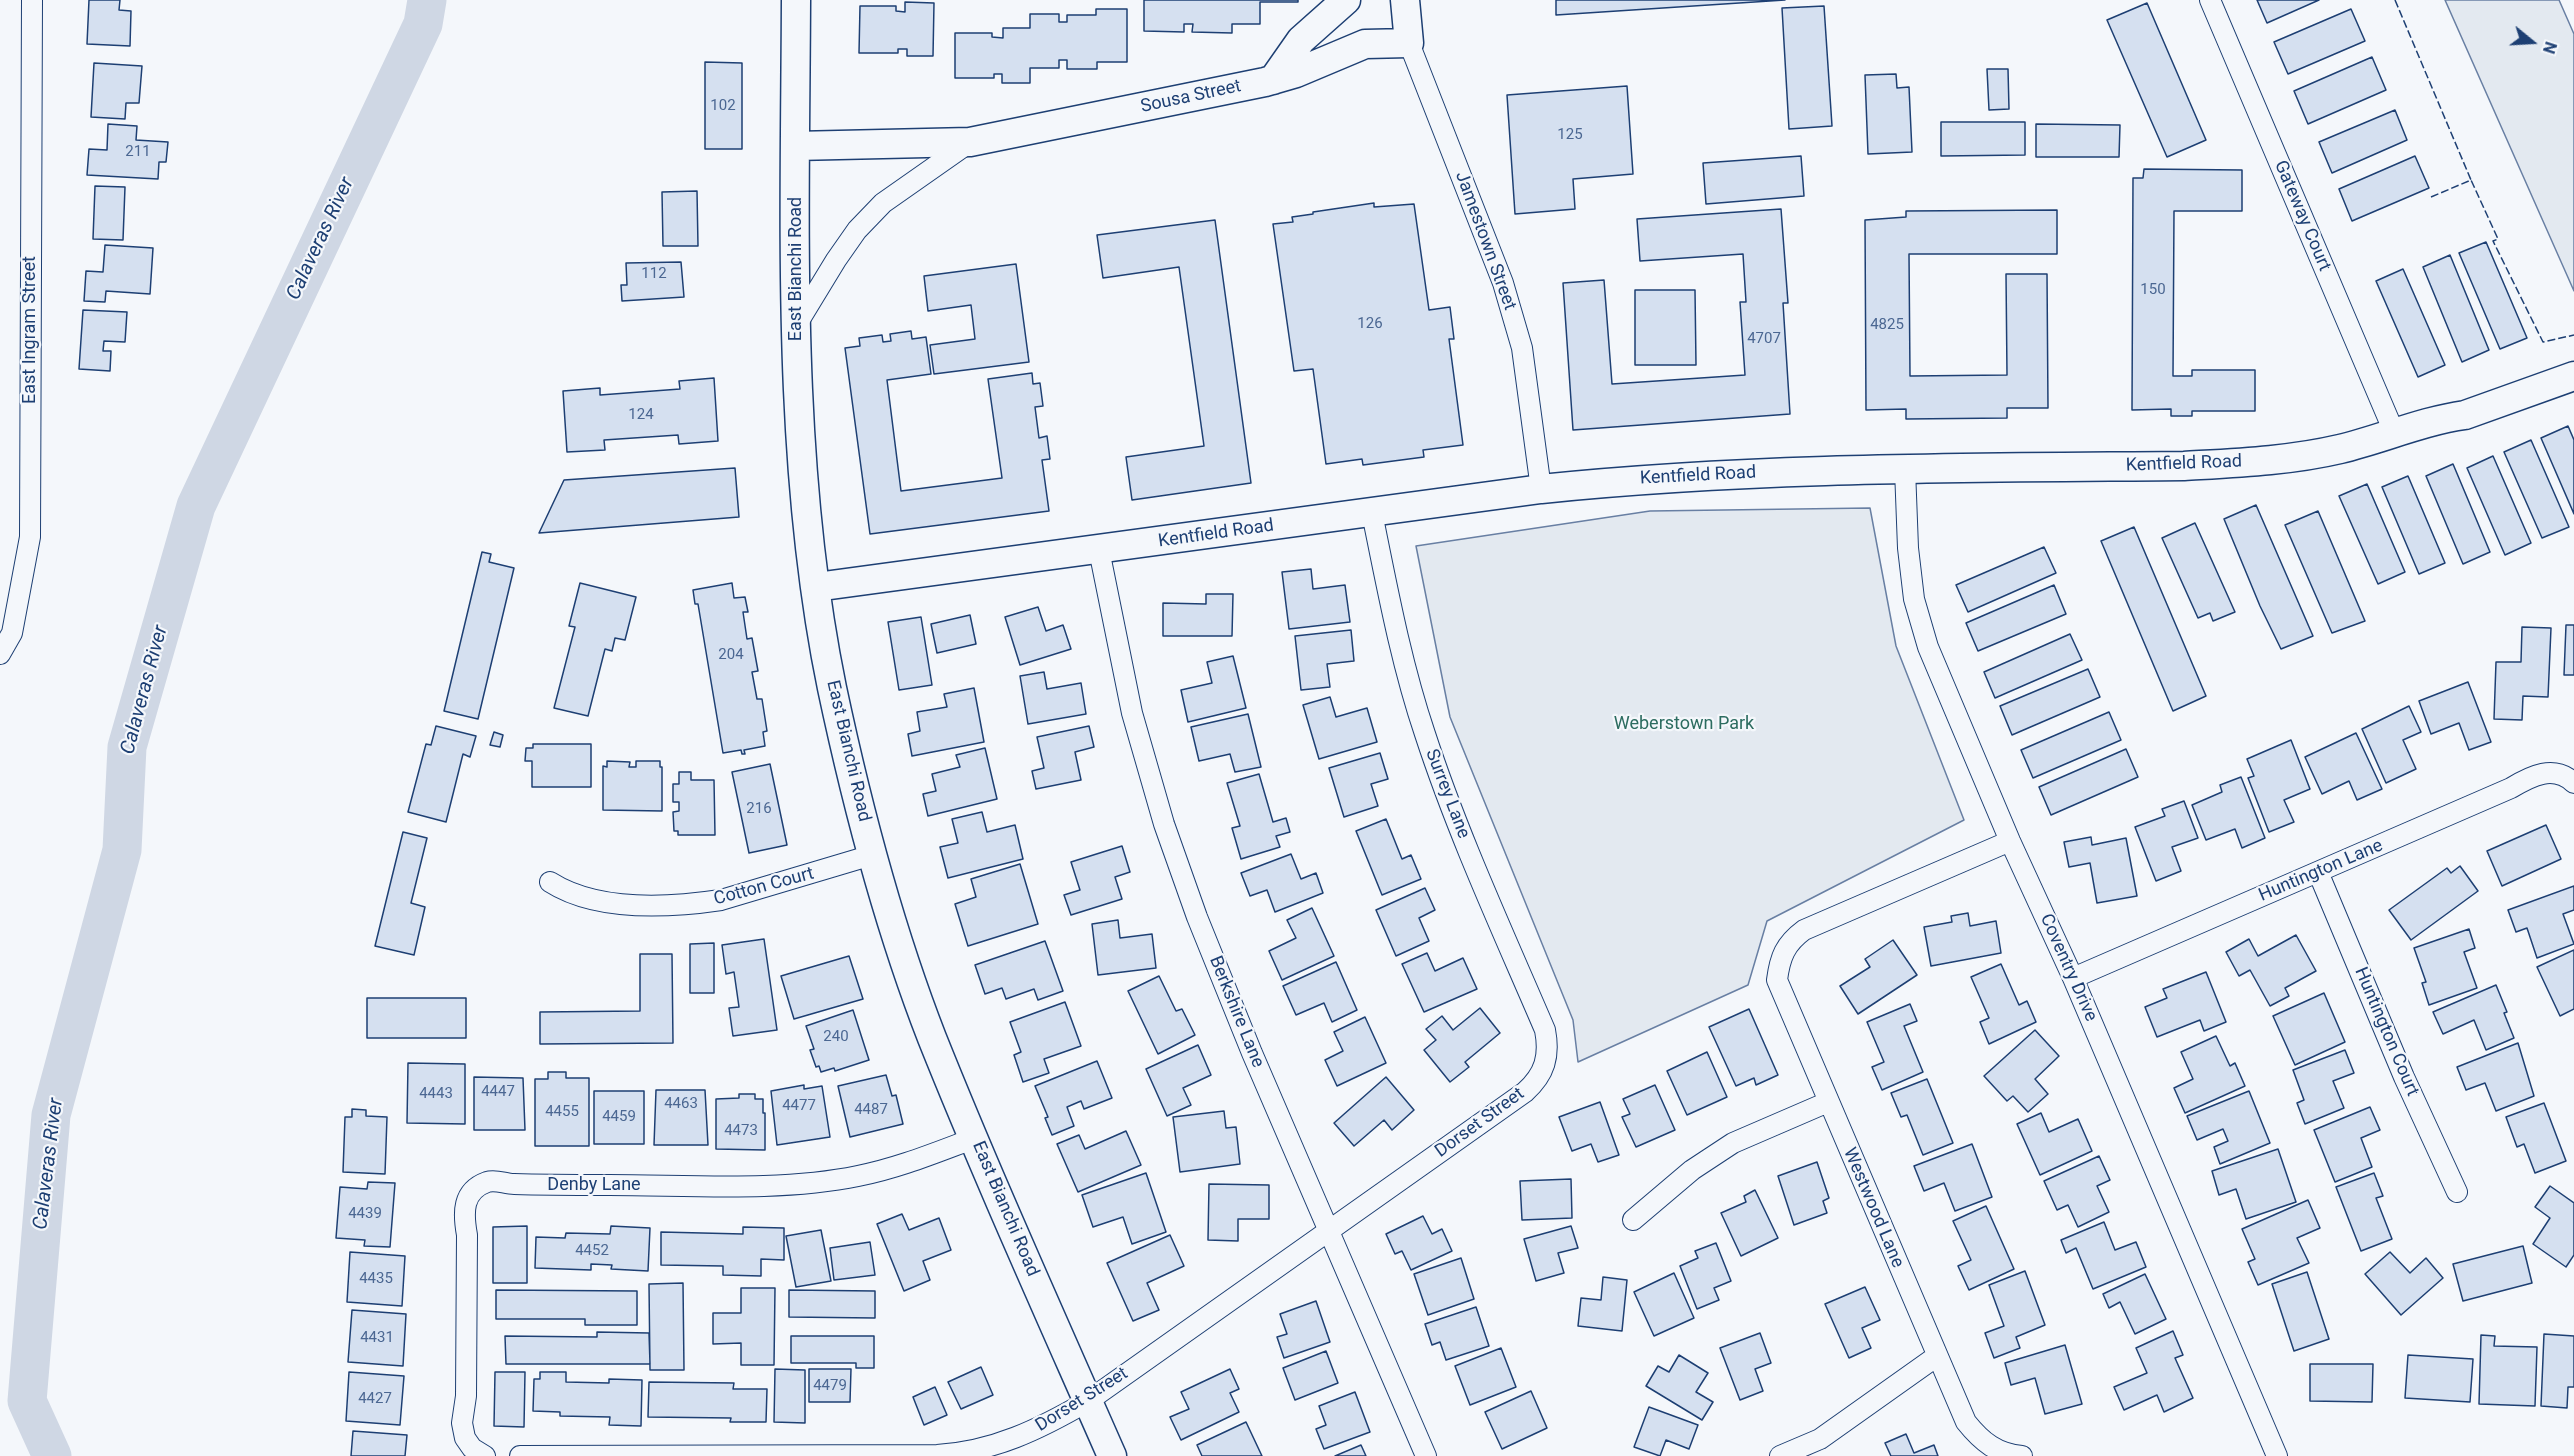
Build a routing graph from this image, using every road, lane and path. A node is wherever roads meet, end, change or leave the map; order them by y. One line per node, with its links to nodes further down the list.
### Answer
1 (32, 0): 18 (street, East Ingram Street)
2 (796, 0): 9 (street, East Bianchi Road)
3 (1347, 0): 7 (street)
4 (1405, 0): 6 (street, Jamestown Street)
5 (2210, 0): 12 (street, Gateway Court)
6 (1409, 43): 7 (street, Sousa Street); 14 (street, Jamestown Street)
7 (1273, 80): 8 (street, Sousa Street)
8 (970, 142): 9 (street, Sousa Street); 10 (street, Sousa Street)
9 (795, 146): 10 (street, East Bianchi Road)
10 (796, 326): 17 (street, East Bianchi Road)
11 (2574, 376): 12 (street, Kentfield Road)
12 (2394, 432): 13 (street, Kentfield Road)
13 (1905, 469): 14 (street, Kentfield Road); 20 (street, Coventry Drive)
14 (1541, 489): 15 (street, Kentfield Road)
15 (1372, 513): 16 (street, Kentfield Road); 25 (street, Surrey Lane)
16 (1099, 550): 17 (street, Kentfield Road); 30 (street, Berkshire Lane)
17 (816, 587): 21 (street, East Bianchi Road)
18 (0, 654)
19 (2571, 781): 22 (street, Huntington Lane)
20 (2010, 841): 24 (street, Coventry Drive); 26 (street, Westwood Lane)
21 (872, 855): 23 (street, Cotton Court); 27 (street, East Bianchi Road)
22 (2318, 872): 24 (street, Huntington Lane); 28 (street, Huntington Court)
23 (550, 882)
24 (2073, 978): 39 (street, Coventry Drive)
25 (1545, 1065): 30 (street, Dorset Street)
26 (1828, 1102): 29 (street); 31 (street, Westwood Lane)
27 (975, 1138): 32 (street, East Bianchi Road); 33 (street, Denby Lane)
28 (2457, 1192)
29 (1634, 1220)
30 (1330, 1230): 32 (street, Dorset Street); 36 (street, Berkshire Lane)
31 (1937, 1356): 37 (street); 38 (street, Westwood Lane)
32 (1088, 1401): 34 (street, Dorset Street); 35 (street, East Bianchi Road)
33 (479, 1452)
34 (520, 1456)
35 (1112, 1456)
36 (1426, 1456)
37 (1780, 1456)
38 (2022, 1456)
39 (2277, 1456)

